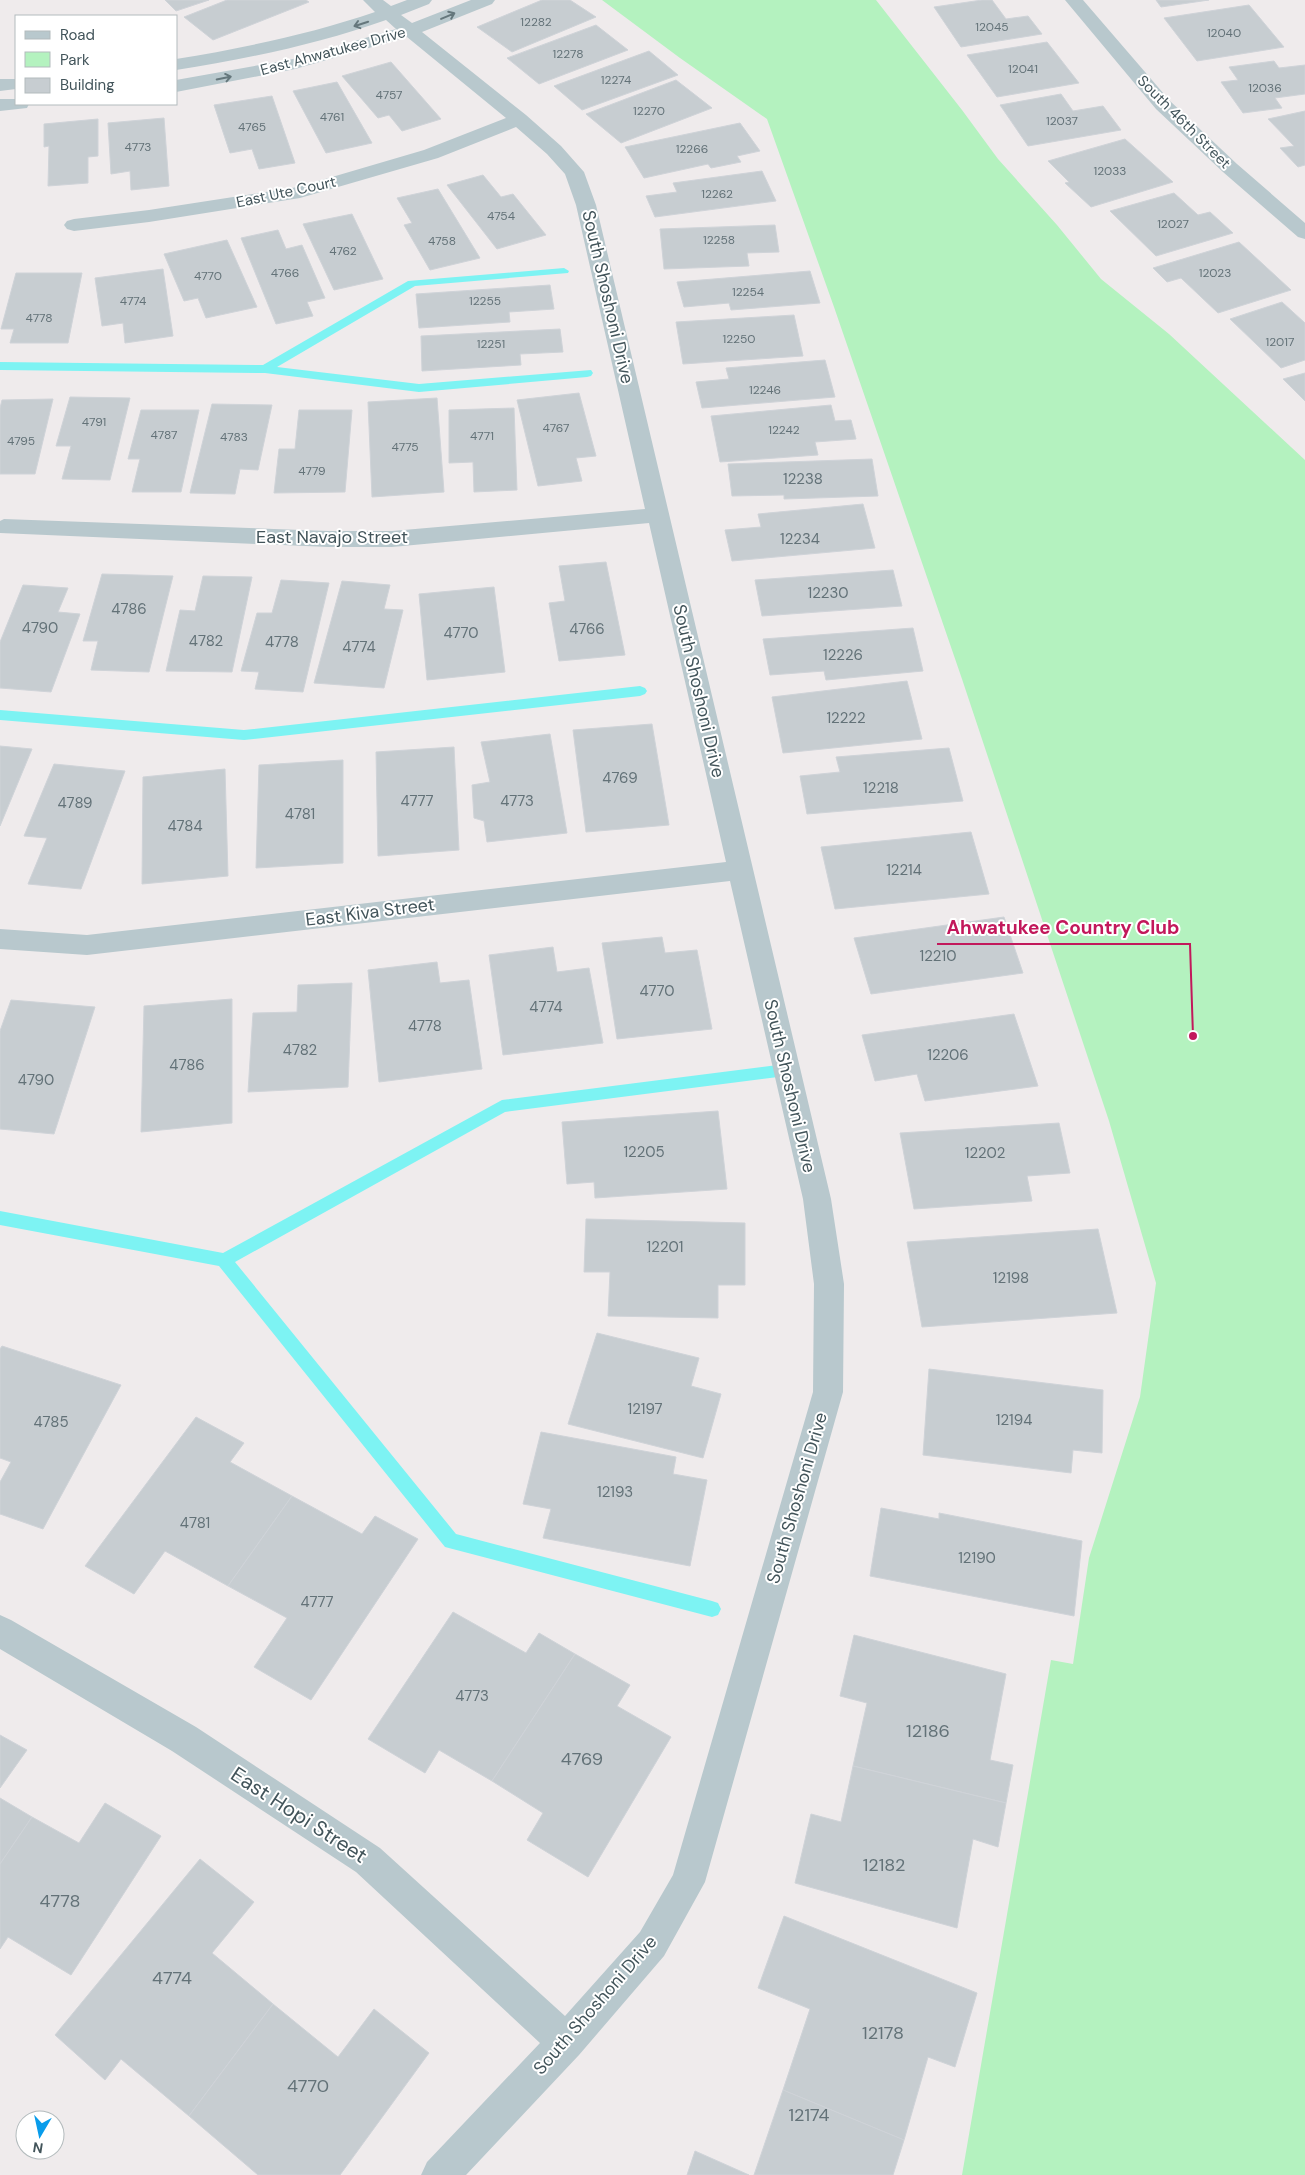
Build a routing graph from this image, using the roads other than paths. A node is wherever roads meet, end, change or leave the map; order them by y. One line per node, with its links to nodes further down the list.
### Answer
1 (423, 0): 4 (street, East Ahwatukee Drive)
2 (486, 0): 5 (street, East Ahwatukee Drive, one-way to 2)
3 (1074, 0): 14 (street, South 46th Street)
4 (381, 7): 5 (street, South Shoshoni Drive); 6 (street, East Ahwatukee Drive, one-way to 6)
5 (411, 30): 9 (street, East Ahwatukee Drive, one-way to 5); 12 (street, South Shoshoni Drive)
6 (178, 65)
7 (15, 84): 8 (street)
8 (0, 85)
9 (178, 86)
10 (15, 104): 11 (street)
11 (0, 105)
12 (519, 119): 13 (street, East Ute Court); 15 (street, South Shoshoni Drive)
13 (74, 225)
14 (1305, 233)
15 (659, 515): 16 (street, East Navajo Street); 17 (street, South Shoshoni Drive)
16 (4, 527)
17 (740, 870): 18 (street, East Kiva Street); 20 (street, South Shoshoni Drive)
18 (0, 940)
19 (0, 1631): 20 (street, East Hopi Street)
20 (566, 2042): 21 (street, South Shoshoni Drive)
21 (440, 2175)

